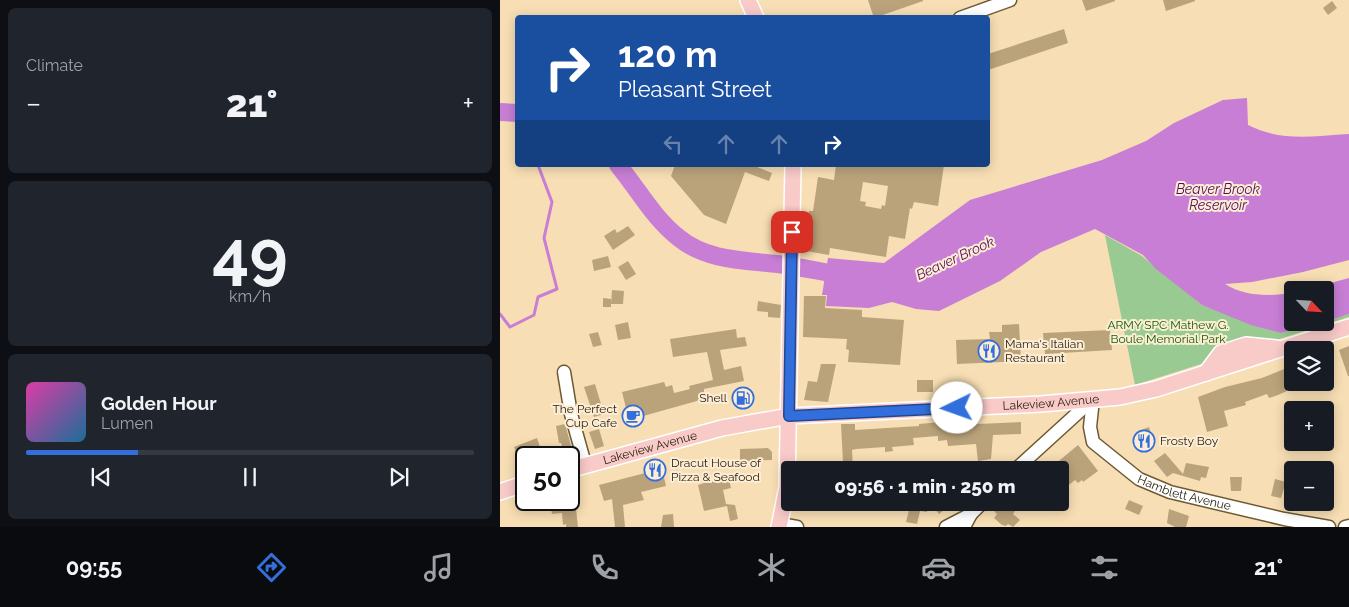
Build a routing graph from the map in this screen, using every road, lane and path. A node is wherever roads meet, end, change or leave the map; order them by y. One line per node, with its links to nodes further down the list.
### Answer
1 (748, 0): 3 (main road)
2 (1010, 0): 4 (street)
3 (755, 15)
4 (968, 15)
5 (793, 167): 9 (main road)
6 (1349, 326): 8 (main road, Lakeview Avenue)
7 (564, 372): 11 (street)
8 (1093, 400): 9 (main road, Lakeview Avenue); 10 (street); 22 (street, Hamblett Avenue)
9 (789, 416): 11 (main road, Lakeview Avenue); 17 (main road)
10 (1025, 461)
11 (585, 464): 12 (main road, Lakeview Avenue)
12 (580, 466)
13 (515, 487): 14 (main road)
14 (500, 492)
15 (974, 511): 16 (street)
16 (971, 514): 20 (street); 21 (street)
17 (779, 526): 19 (street)
18 (1349, 526): 23 (street)
19 (797, 527)
20 (946, 527)
21 (964, 527)
22 (1330, 527)
23 (1345, 527)

